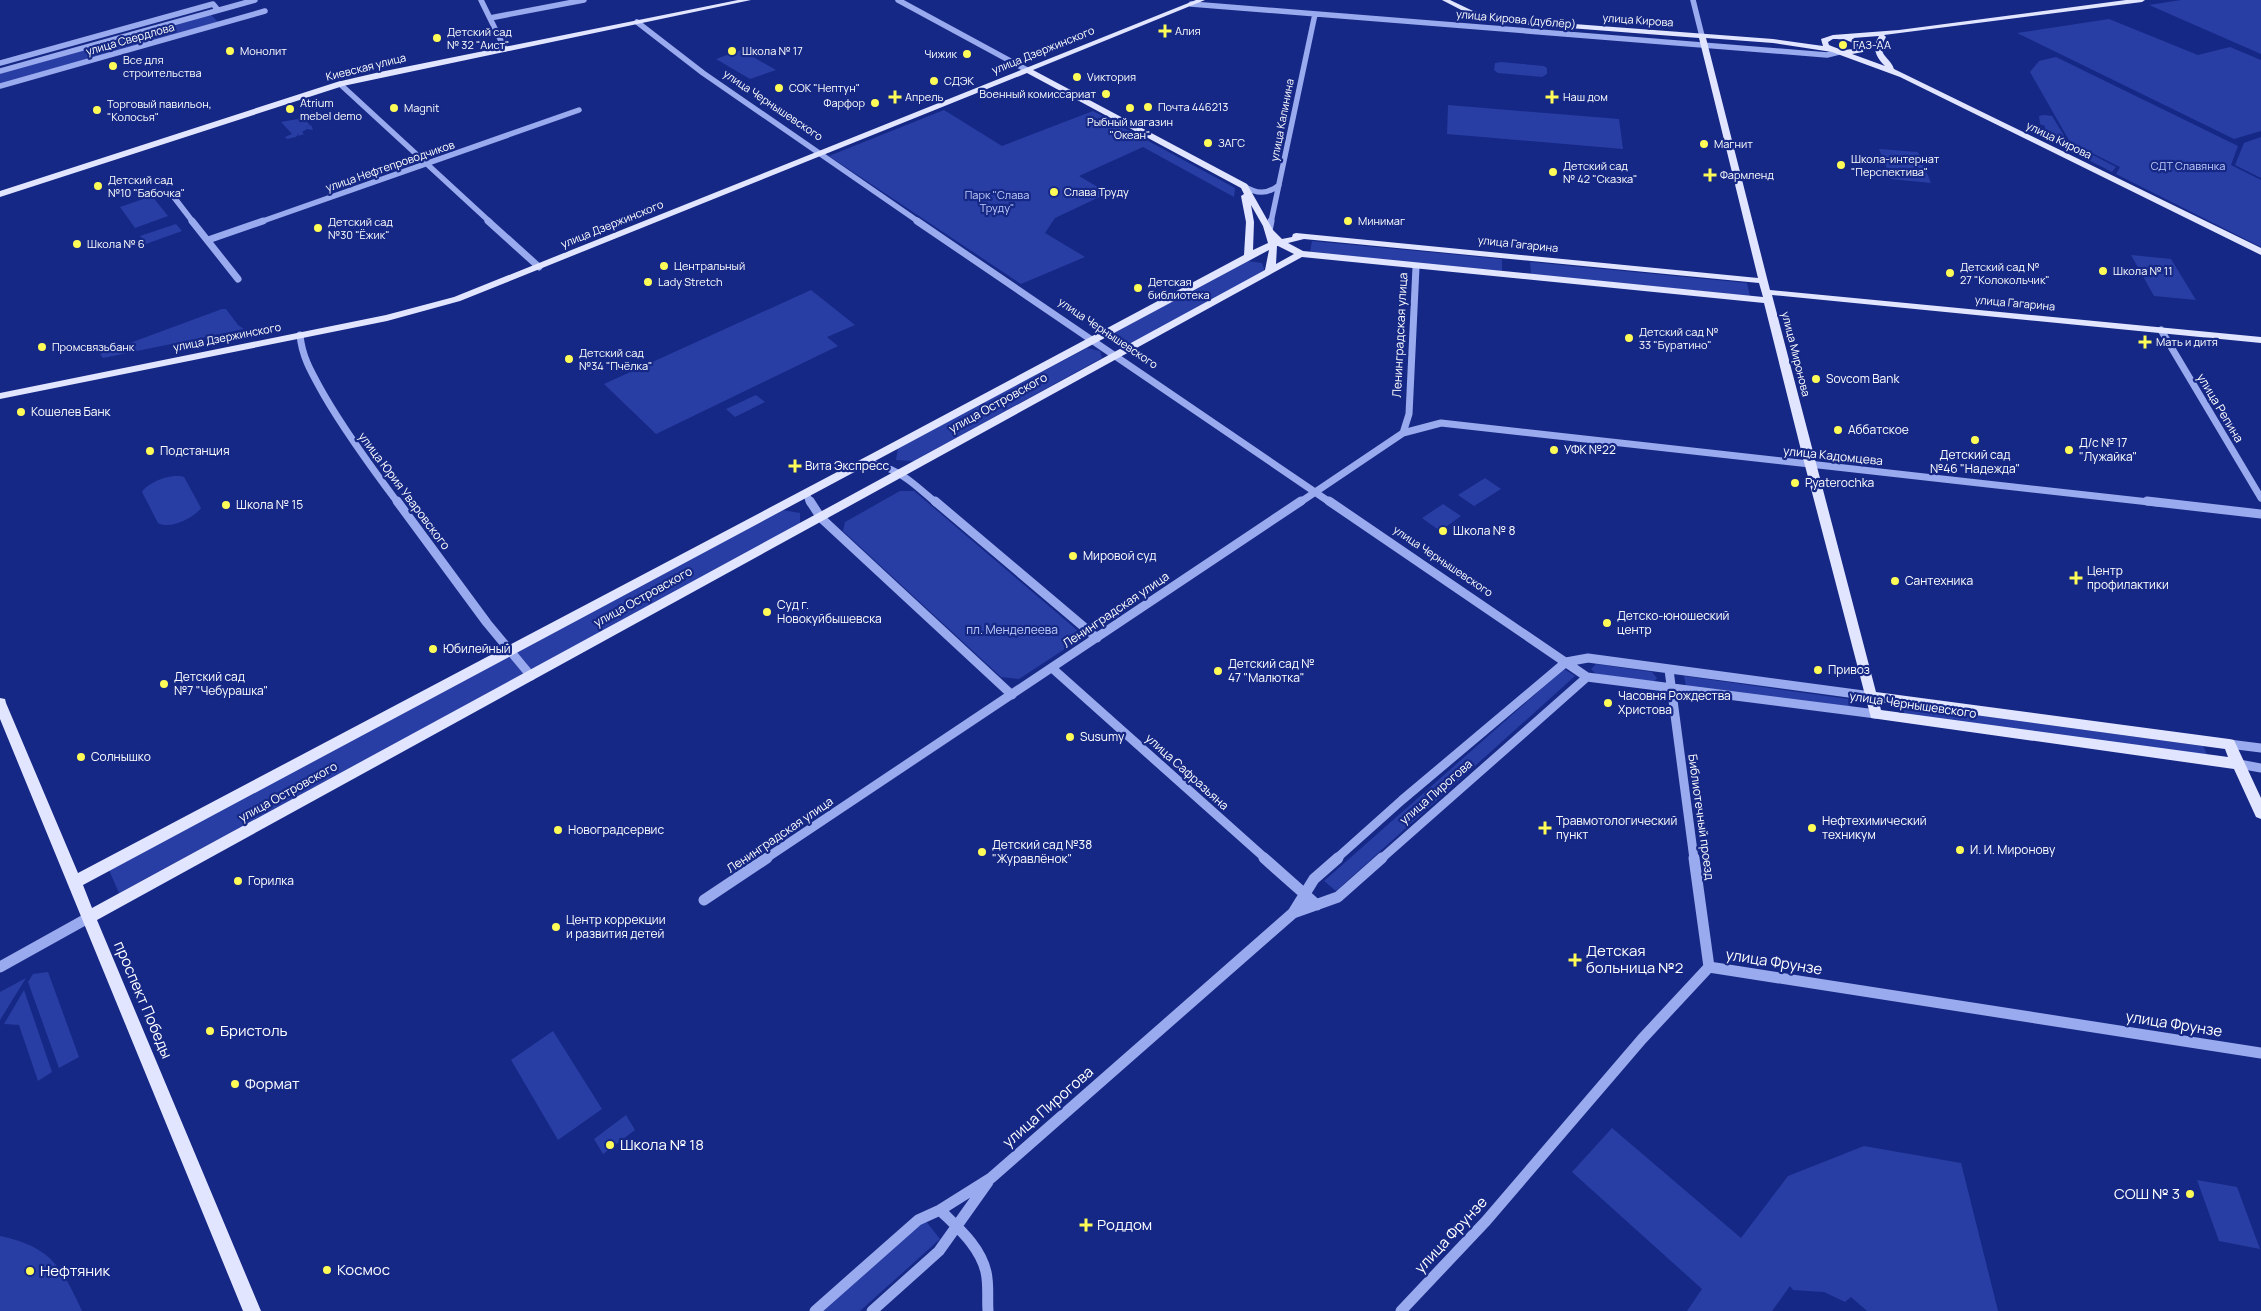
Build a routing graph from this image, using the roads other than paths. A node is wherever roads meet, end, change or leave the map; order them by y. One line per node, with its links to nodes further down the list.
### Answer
1 (253, 0): 10 (street, улица Свердлова)
2 (481, 0): 13 (street)
3 (584, 0): 13 (street)
4 (745, 0): 14 (main road, Киевская улица)
5 (898, 0): 26 (street)
6 (1445, 0): 19 (main road, улица Кирова)
7 (1693, 0): 19 (street, улица Миронова)
8 (2142, 0): 15 (main road)
9 (1202, 3): 12 (street, улица Кирова (дублёр)); 26 (main road, улица Дзержинского)
10 (218, 10): 24 (street); 27 (street, улица Свердлова)
11 (265, 11): 30 (street, улица Свердлова)
12 (1315, 14): 19 (street, улица Кирова (дублёр)); 34 (street, улица Калинина)
13 (490, 18): 22 (street)
14 (637, 22): 22 (main road, Киевская улица); 32 (street, улица Чернышевского)
15 (1899, 32): 16 (main road); 18 (main road)
16 (1838, 37): 17 (main road); 21 (main road)
17 (1829, 38): 20 (main road); 23 (main road)
18 (1882, 38): 21 (main road); 25 (main road)
19 (1703, 40): 20 (main road, улица Кирова); 23 (street, улица Кирова (дублёр)); 51 (main road, улица Миронова)
20 (1773, 41): 23 (main road, улица Кирова)
21 (1861, 47): 23 (main road); 25 (main road)
22 (505, 49): 29 (main road, Киевская улица)
23 (1839, 51): 28 (main road, улица Кирова)
24 (0, 63)
25 (1893, 69): 28 (main road)
26 (1027, 70): 32 (main road, улица Дзержинского); 35 (main road)
27 (0, 71)
28 (1903, 74): 42 (main road, улица Кирова)
29 (340, 84): 33 (street); 36 (main road, Киевская улица)
30 (0, 86)
31 (579, 110): 33 (street, улица Нефтепроводчиков)
32 (819, 153): 46 (main road, улица Дзержинского); 55 (street, улица Чернышевского)
33 (426, 164): 40 (street, улица Нефтепроводчиков); 46 (street)
34 (1279, 184): 35 (street); 38 (street, улица Калинина)
35 (1244, 186): 38 (main road); 44 (main road)
36 (0, 194)
37 (174, 196): 40 (street)
38 (1269, 231): 39 (main road, улица Гагарина); 41 (main road)
39 (1303, 237): 41 (main road, улица Островского); 43 (main road); 45 (main road, улица Гагарина)
40 (208, 240): 50 (street)
41 (1277, 243): 43 (main road); 44 (main road, улица Островского); 48 (main road)
42 (2261, 252)
43 (1301, 254): 47 (main road, улица Гагарина); 48 (main road, улица Островского)
44 (1248, 256): 48 (main road); 55 (main road, улица Островского)
45 (1516, 257): 49 (main road); 51 (main road, улица Гагарина)
46 (539, 267): 54 (main road, улица Дзержинского)
47 (1416, 267): 49 (main road, улица Гагарина); 59 (street, Ленинградская улица)
48 (1270, 270): 57 (main road, улица Островского)
49 (1516, 276): 52 (main road, улица Гагарина)
50 (238, 278)
51 (1764, 281): 52 (main road, улица Миронова)
52 (1768, 297): 53 (main road, улица Гагарина); 61 (main road, улица Миронова)
53 (2161, 330): 56 (main road, улица Гагарина); 65 (street, улица Репина)
54 (300, 335): 58 (main road, улица Дзержинского); 69 (street, улица Юрия Уваровского)
55 (1093, 340): 57 (street, улица Чернышевского); 60 (main road, улица Островского)
56 (2261, 340)
57 (1116, 355): 62 (main road, улица Островского); 63 (street, улица Чернышевского)
58 (3, 395)
59 (1403, 433): 61 (street, улица Кадомцева); 63 (street, Ленинградская улица)
60 (863, 463): 62 (street); 64 (main road, улица Островского)
61 (1811, 466): 66 (street, улица Кадомцева); 79 (main road, улица Миронова)
62 (901, 473): 67 (main road, улица Островского); 68 (street)
63 (1316, 491): 68 (street, Ленинградская улица); 70 (street, улица Чернышевского)
64 (806, 493): 67 (street); 69 (main road, улица Островского)
65 (2261, 498)
66 (2261, 514)
67 (821, 518): 75 (main road, улица Островского); 78 (street)
68 (1097, 638): 73 (street, Ленинградская улица)
69 (510, 650): 75 (street, улица Юрия Уваровского); 87 (main road, улица Островского)
70 (1553, 653): 71 (street); 72 (street, улица Чернышевского)
71 (1588, 658): 72 (street, улица Чернышевского); 74 (street, улица Чернышевского)
72 (1566, 662): 76 (street, улица Чернышевского); 88 (street, улица Пирогова)
73 (1052, 668): 78 (street, Ленинградская улица); 88 (street, улица Сафразьяна)
74 (1670, 670): 77 (street, Библиотечный проезд); 79 (street, улица Чернышевского)
75 (531, 676): 92 (main road, улица Островского)
76 (1587, 677): 77 (street, улица Чернышевского); 90 (street, улица Пирогова)
77 (1672, 689): 81 (street, улица Чернышевского); 93 (street, Библиотечный проезд)
78 (1012, 695): 89 (street, Ленинградская улица)
79 (1871, 696): 81 (main road, улица Миронова); 82 (main road, улица Чернышевского)
80 (0, 703): 87 (main road, проспект Победы)
81 (1876, 714): 84 (main road, улица Чернышевского)
82 (2229, 744): 83 (street, улица Чернышевского); 84 (main road)
83 (2261, 748)
84 (2239, 764): 85 (street, улица Чернышевского); 86 (main road)
85 (2261, 768)
86 (2261, 813)
87 (74, 882): 92 (main road, проспект Победы)
88 (1304, 894): 90 (street, улица Сафразьяна); 91 (street, улица Пирогова)
89 (704, 900)
90 (1317, 906): 91 (street, улица Пирогова)
91 (1293, 913): 96 (street, улица Пирогова)
92 (88, 918): 94 (street, улица Островского); 100 (main road, проспект Победы)
93 (1709, 967): 95 (street, улица Фрунзе); 104 (street, улица Фрунзе)
94 (0, 968)
95 (2261, 1053)
96 (990, 1178): 97 (street, улица Пирогова); 98 (street)
97 (940, 1210): 98 (street); 101 (street, улица Пирогова)
98 (957, 1227): 99 (street); 103 (street)
99 (939, 1251): 102 (street)
100 (252, 1311)
101 (815, 1311)
102 (872, 1311)
103 (988, 1311)
104 (1401, 1311)

